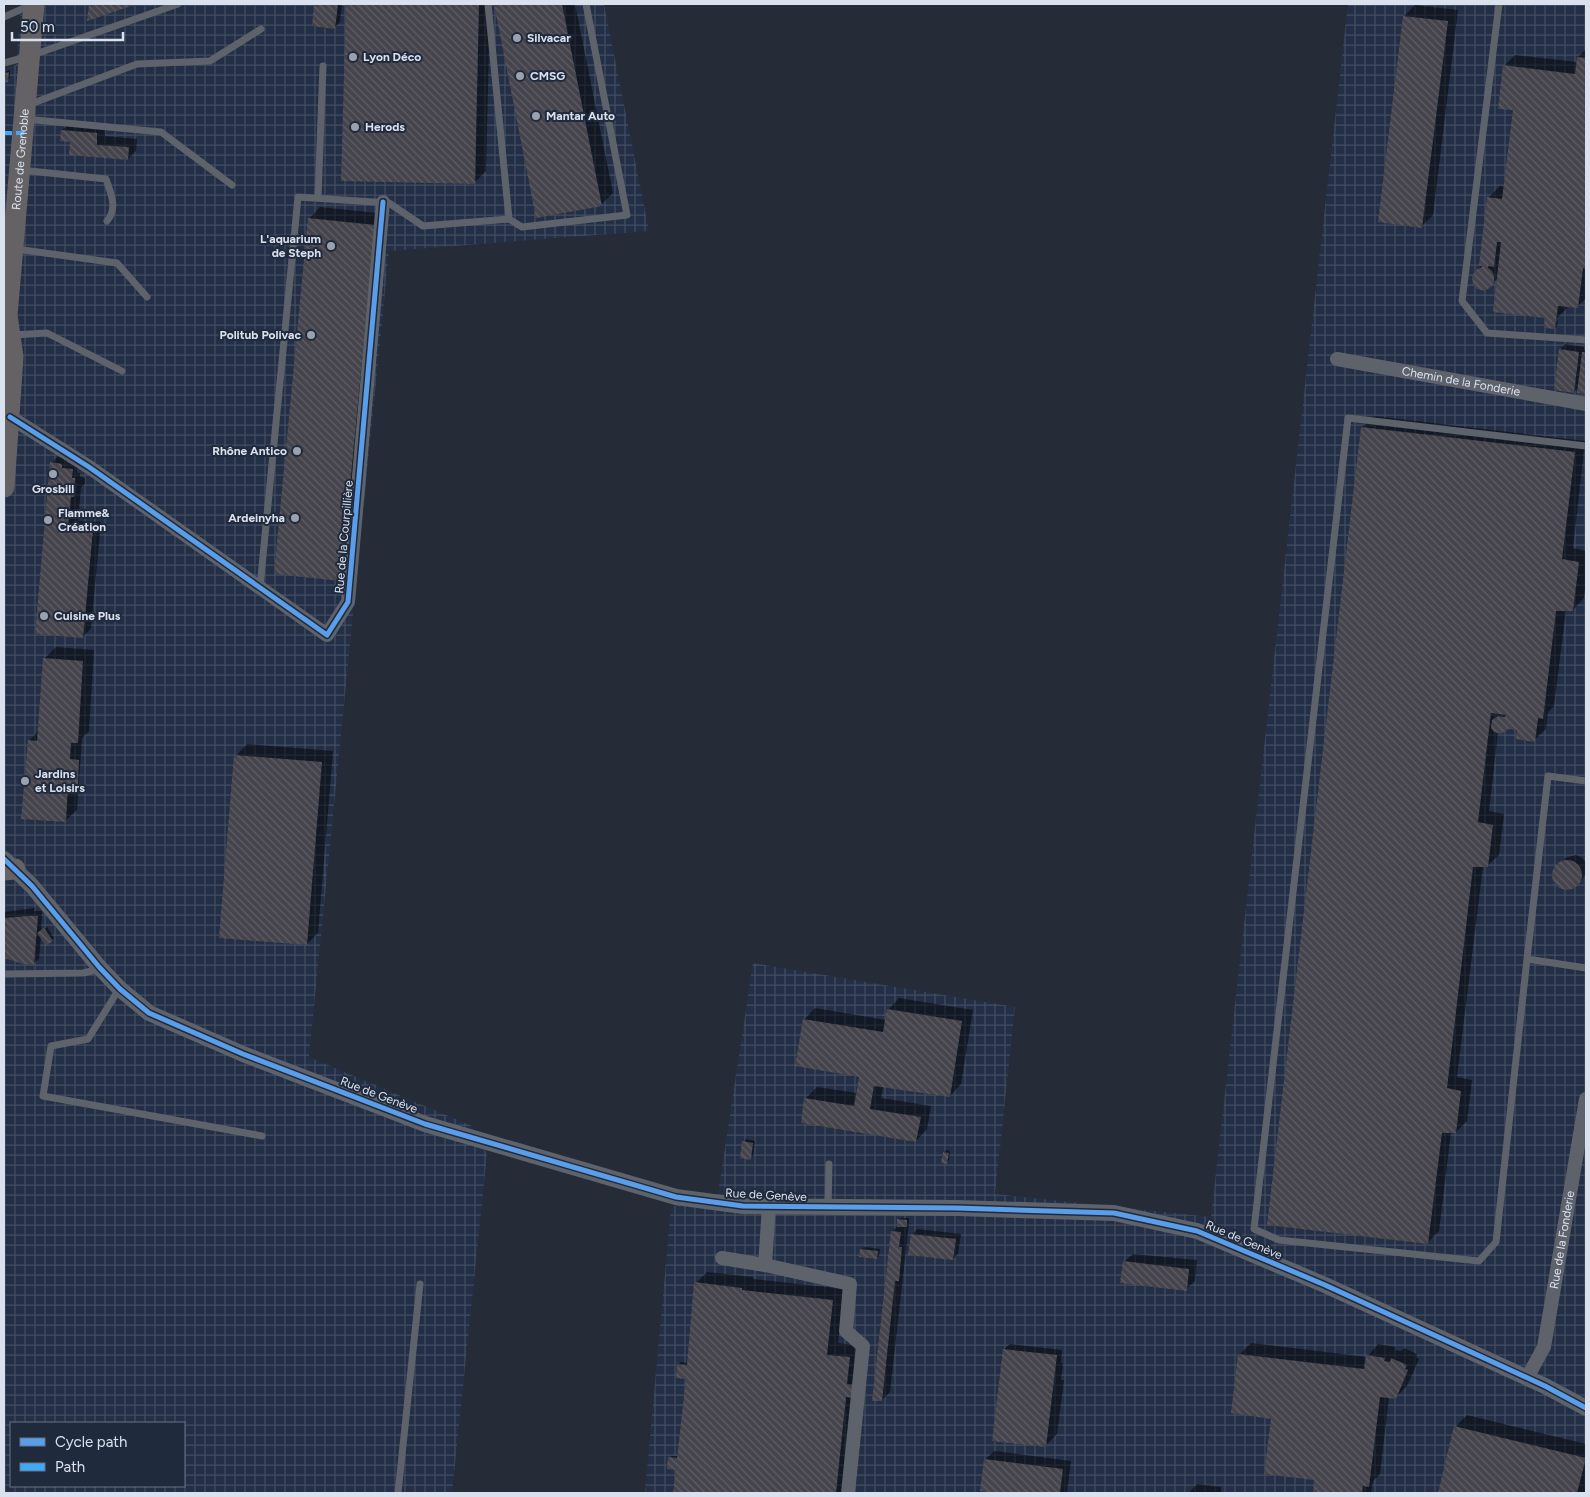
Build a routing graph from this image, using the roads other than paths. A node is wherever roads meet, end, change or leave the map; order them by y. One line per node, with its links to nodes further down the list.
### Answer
1 (34, 4): 6 (lane); 8 (main road, Route de Grenoble)
2 (178, 4): 8 (lane)
3 (488, 4): 16 (lane)
4 (586, 4): 16 (lane)
5 (1499, 4): 21 (lane)
6 (4, 17)
7 (261, 29): 11 (lane)
8 (30, 56): 9 (lane); 11 (main road, Route de Grenoble)
9 (4, 63)
10 (323, 66): 14 (lane)
11 (25, 112): 12 (main road, Route de Grenoble); 13 (lane)
12 (20, 170): 17 (lane); 18 (main road, Route de Grenoble)
13 (232, 185)
14 (318, 198): 15 (lane); 28 (lane)
15 (383, 202): 16 (lane); 28 (street, Rue de la Courpillière)
16 (509, 219)
17 (108, 221)
18 (13, 248): 19 (lane); 20 (main road, Route de Grenoble)
19 (147, 297)
20 (7, 313): 23 (lane); 25 (main road, Route de Grenoble)
21 (1586, 340)
22 (1337, 359): 24 (street, Chemin de la Fonderie)
23 (122, 371)
24 (1586, 404)
25 (10, 417): 27 (main road, Route de Grenoble); 28 (street, Rue de la Courpillière)
26 (1586, 446): 31 (lane)
27 (4, 487)
28 (260, 587)
29 (1586, 781): 31 (lane)
30 (8, 866): 32 (street, Rue de Genève)
31 (1527, 959): 33 (lane)
32 (100, 968): 34 (lane); 35 (street, Rue de Genève)
33 (1586, 968)
34 (4, 974)
35 (120, 989): 37 (lane); 39 (street, Rue de Genève)
36 (1586, 1098): 44 (street, Rue de la Fonderie)
37 (262, 1136)
38 (829, 1164): 40 (lane)
39 (769, 1206): 40 (street, Rue de Genève); 42 (street)
40 (828, 1207): 44 (street, Rue de Genève)
41 (722, 1258): 42 (street)
42 (765, 1265): 47 (street)
43 (420, 1284): 46 (lane)
44 (1527, 1378): 45 (street, Rue de Genève)
45 (1586, 1408)
46 (398, 1493)
47 (848, 1493)

